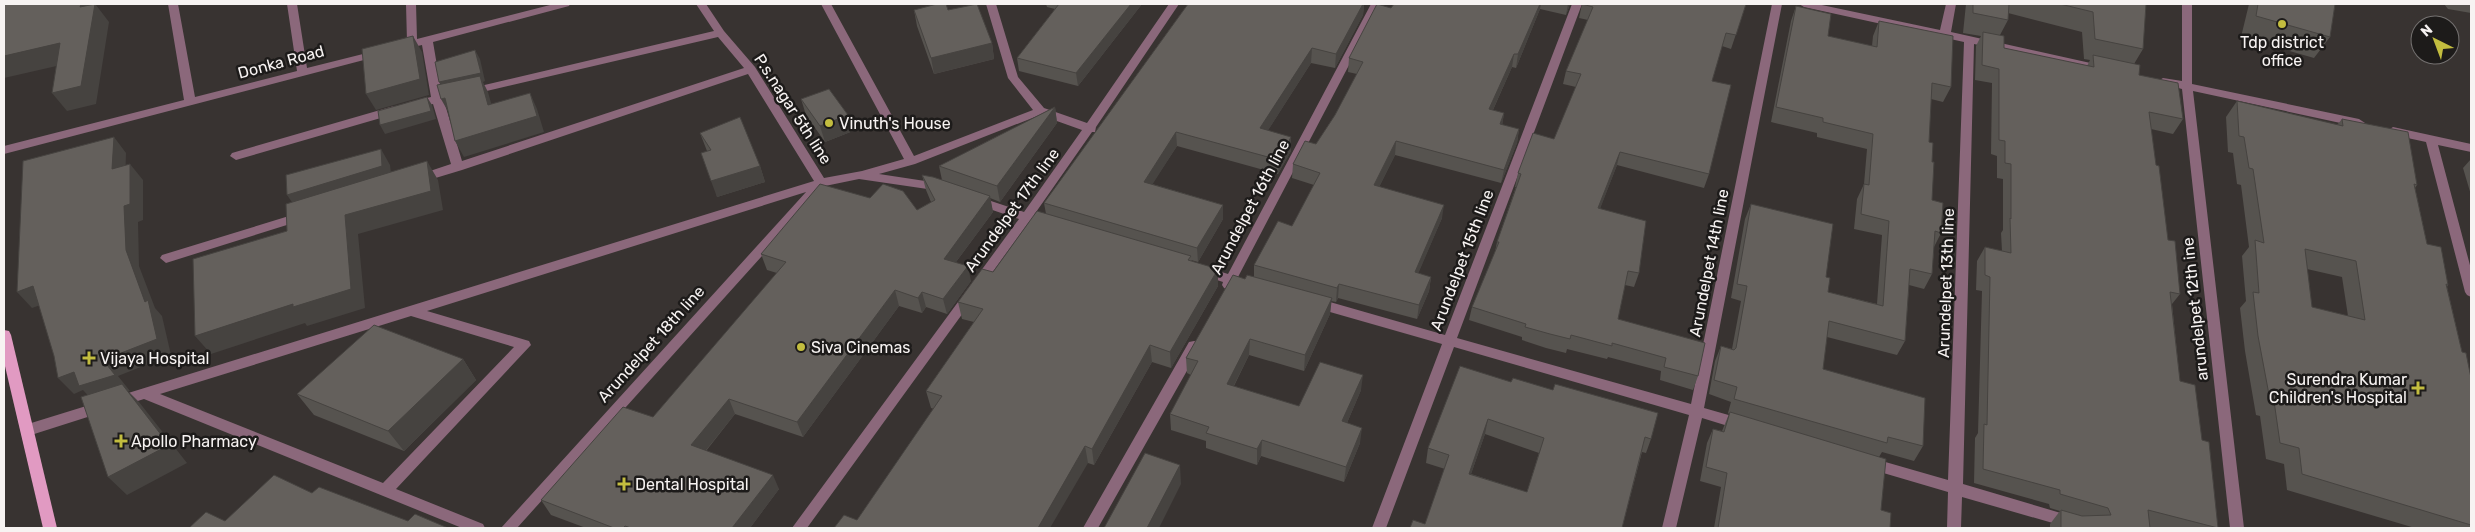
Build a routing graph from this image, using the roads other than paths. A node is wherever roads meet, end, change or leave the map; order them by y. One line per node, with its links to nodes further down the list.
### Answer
1 (173, 4): 26 (street)
2 (292, 4): 22 (street)
3 (411, 4): 19 (street)
4 (565, 4): 17 (street, Donka Road)
5 (701, 4): 15 (street, P.s.nagar 5th line)
6 (826, 4): 33 (street)
7 (991, 4): 27 (street)
8 (1174, 4): 28 (street, Arundelpet 17th line)
9 (1376, 4): 43 (street, Arundelpet 16th line)
10 (1577, 4): 51 (street, Arundelpet 15th line)
11 (1777, 4): 53 (street, Arundelpet 14th line)
12 (1804, 4): 16 (street)
13 (1950, 4): 16 (street)
14 (2187, 4): 24 (street, arundelpet 12th ine)
15 (720, 33): 20 (street, P.s.nagar 5th line); 25 (street)
16 (1945, 34): 18 (street)
17 (427, 40): 19 (street, Donka Road); 25 (street)
18 (1969, 40): 21 (street); 57 (street, Arundelpet 13th line)
19 (412, 44): 22 (street, Donka Road)
20 (751, 69): 34 (street); 37 (street, P.s.nagar 5th line)
21 (2111, 70)
22 (303, 74): 26 (street, Donka Road)
23 (2149, 78): 24 (street)
24 (2187, 86): 29 (street); 68 (street, arundelpet 12th ine)
25 (437, 98): 32 (street); 34 (street)
26 (190, 102): 31 (street, Donka Road)
27 (1040, 112): 28 (street); 33 (street)
28 (1091, 129): 39 (street, Arundelpet 17th line)
29 (2431, 139): 30 (street); 45 (street)
30 (2471, 148)
31 (4, 150)
32 (236, 156)
33 (911, 161): 35 (street)
34 (458, 167): 36 (street)
35 (859, 175): 37 (street); 39 (street)
36 (411, 182)
37 (821, 183): 48 (street); 61 (street, Arundelpet 18th line)
38 (317, 211): 41 (street)
39 (1028, 218): 40 (street); 62 (street, Arundelpet 17th line)
40 (1056, 226)
41 (166, 258)
42 (1194, 268): 43 (street)
43 (1231, 279): 44 (street); 46 (street, Arundelpet 16th line)
44 (1260, 288)
45 (2471, 292)
46 (1222, 296)
47 (1307, 301): 51 (street)
48 (409, 310): 52 (street); 58 (street)
49 (1202, 331): 63 (street)
50 (4, 335): 55 (main road)
51 (1449, 342): 53 (street); 64 (street, Arundelpet 15th line)
52 (145, 394): 55 (street); 58 (street)
53 (1697, 411): 54 (street); 65 (street, Arundelpet 14th line)
54 (1752, 428)
55 (28, 430): 59 (main road)
56 (1854, 459): 57 (street)
57 (1956, 489): 66 (street, Arundelpet 13th line); 67 (street)
58 (385, 491): 60 (street)
59 (50, 528)
60 (478, 528)
61 (508, 528)
62 (799, 528)
63 (1090, 528)
64 (1379, 528)
65 (1668, 528)
66 (1954, 528)
67 (2091, 528)
68 (2236, 528)

